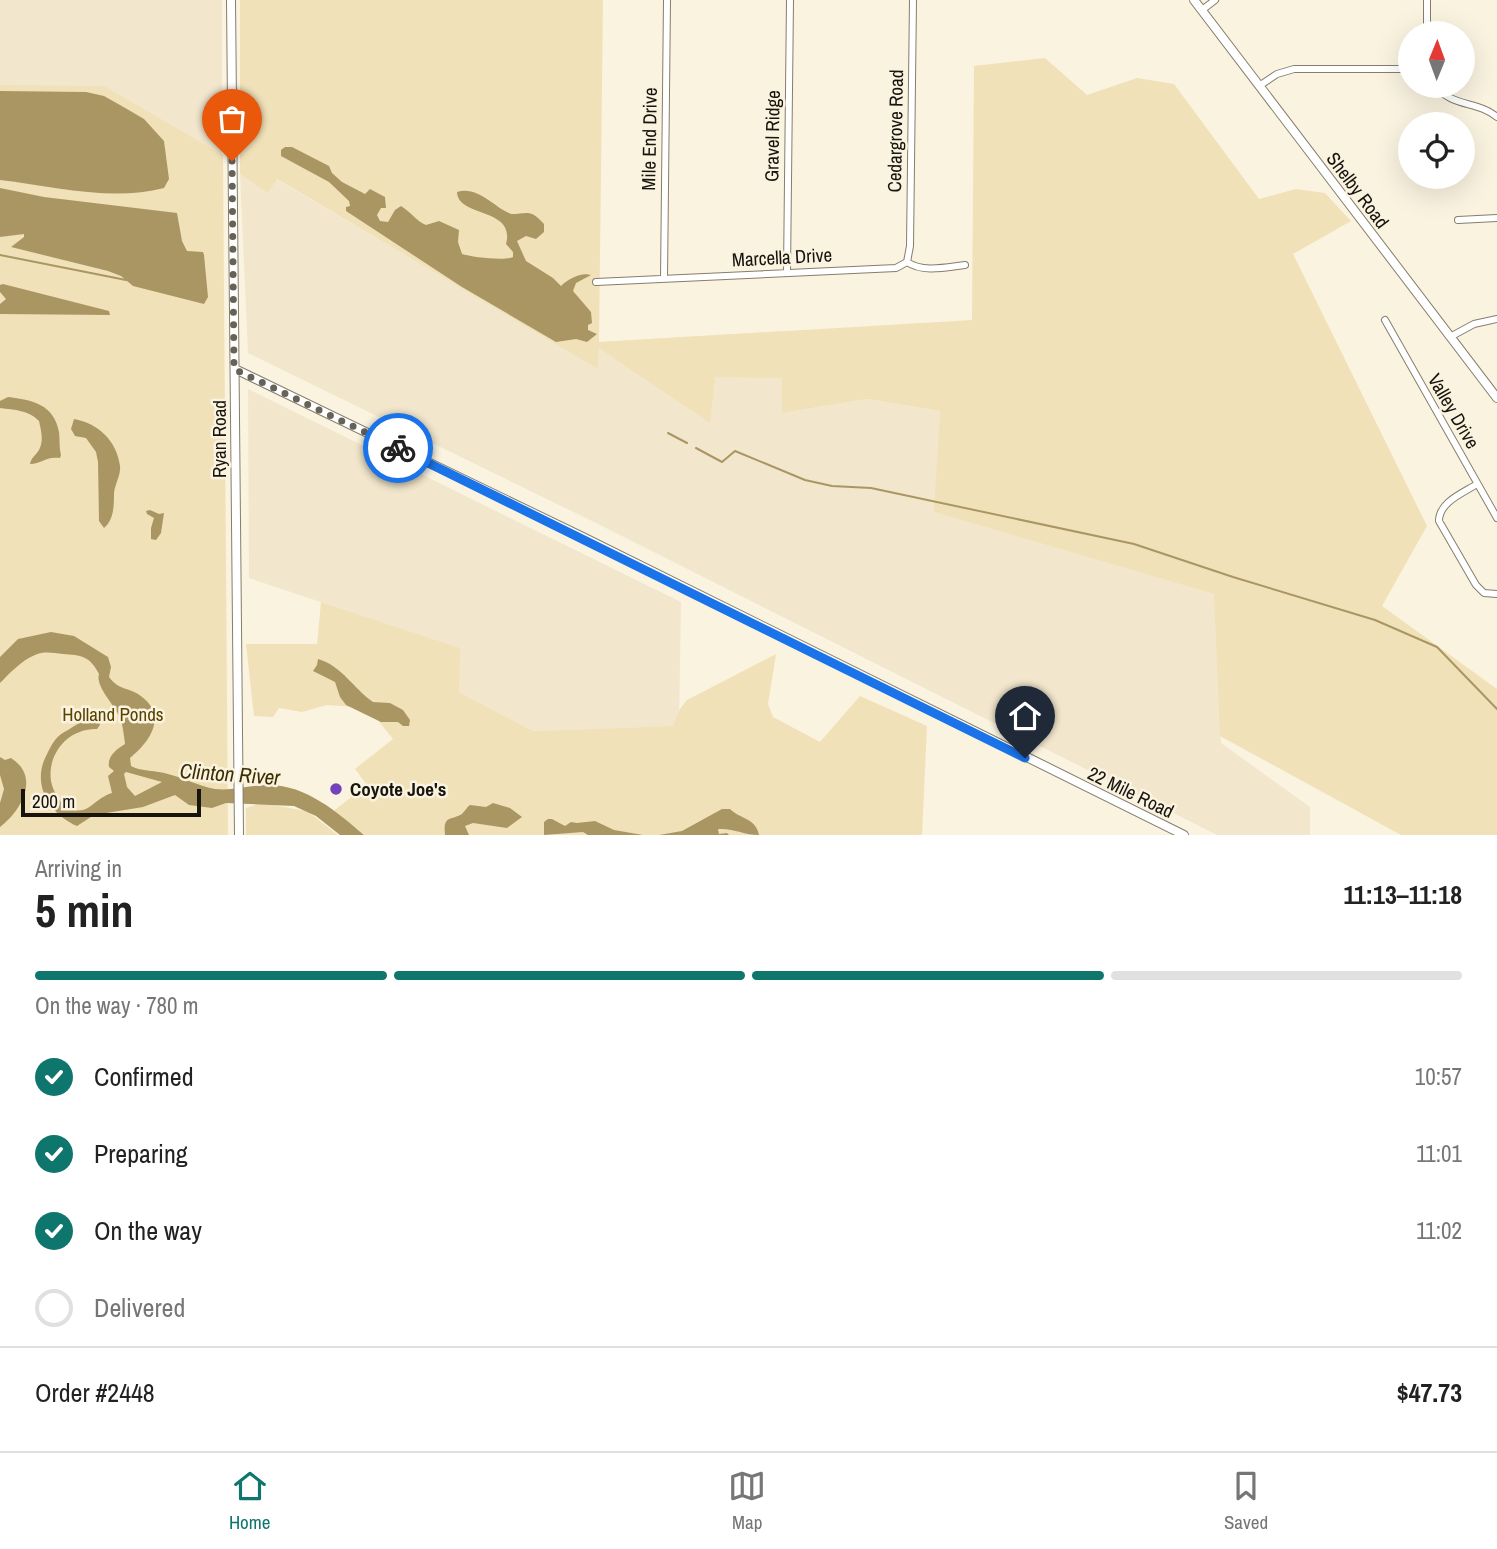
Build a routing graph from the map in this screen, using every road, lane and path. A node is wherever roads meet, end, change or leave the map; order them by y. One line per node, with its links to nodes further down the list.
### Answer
1 (231, 0): 24 (street, Ryan Road)
2 (667, 0): 19 (street, Mile End Drive)
3 (789, 0): 18 (street, Gravel Ridge)
4 (913, 0): 16 (street, Cedargrove Road)
5 (1194, 0): 8 (street, Shelby Road)
6 (1215, 0): 8 (street)
7 (1427, 0): 9 (street)
8 (1202, 10): 11 (street, Shelby Road)
9 (1427, 21)
10 (1398, 69): 11 (street)
11 (1259, 86): 23 (street, Shelby Road)
12 (1450, 98): 13 (street)
13 (1497, 117)
14 (1497, 218): 15 (street)
15 (1458, 220)
16 (906, 262): 17 (street, Marcella Drive); 18 (street, Marcella Drive)
17 (965, 265)
18 (787, 272): 19 (street, Marcella Drive)
19 (664, 279): 20 (street, Marcella Drive)
20 (596, 282)
21 (1497, 319): 23 (street)
22 (1385, 320): 26 (street, Valley Drive)
23 (1450, 337): 25 (street, Shelby Road)
24 (234, 369): 29 (street, Ryan Road); 30 (street, 22 Mile Road)
25 (1497, 398)
26 (1477, 484): 27 (street, Valley Drive); 28 (street)
27 (1497, 518)
28 (1497, 594)
29 (239, 835)
30 (1184, 835)

